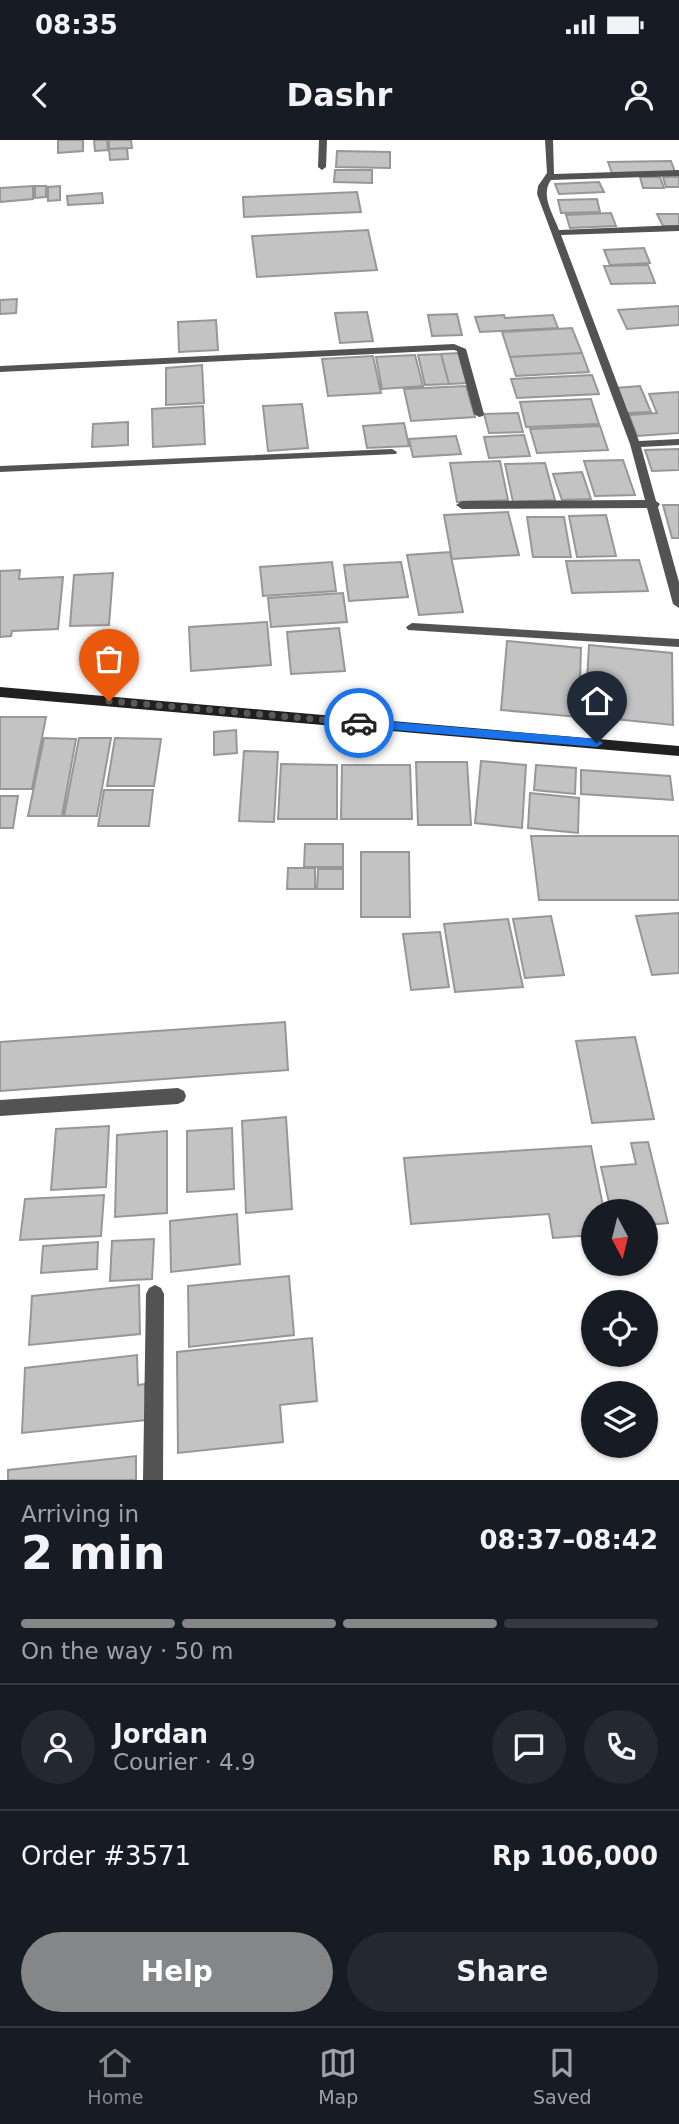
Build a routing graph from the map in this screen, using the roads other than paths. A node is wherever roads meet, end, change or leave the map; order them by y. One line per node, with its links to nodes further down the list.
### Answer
1 (323, 140): 3 (street)
2 (549, 140): 5 (street)
3 (322, 167)
4 (679, 173): 5 (street)
5 (550, 177): 7 (street)
6 (679, 228): 7 (street)
7 (554, 233): 11 (street)
8 (0, 369): 9 (street)
9 (479, 414)
10 (679, 442): 11 (street)
11 (635, 444): 14 (street)
12 (392, 452): 13 (street)
13 (0, 469)
14 (654, 504): 15 (street); 16 (street)
15 (462, 505)
16 (679, 604)
17 (412, 627): 18 (street)
18 (679, 643)
19 (0, 692): 20 (main road)
20 (679, 751)
21 (178, 1096): 22 (street)
22 (0, 1108)
23 (155, 1294): 24 (street)
24 (153, 1480)

